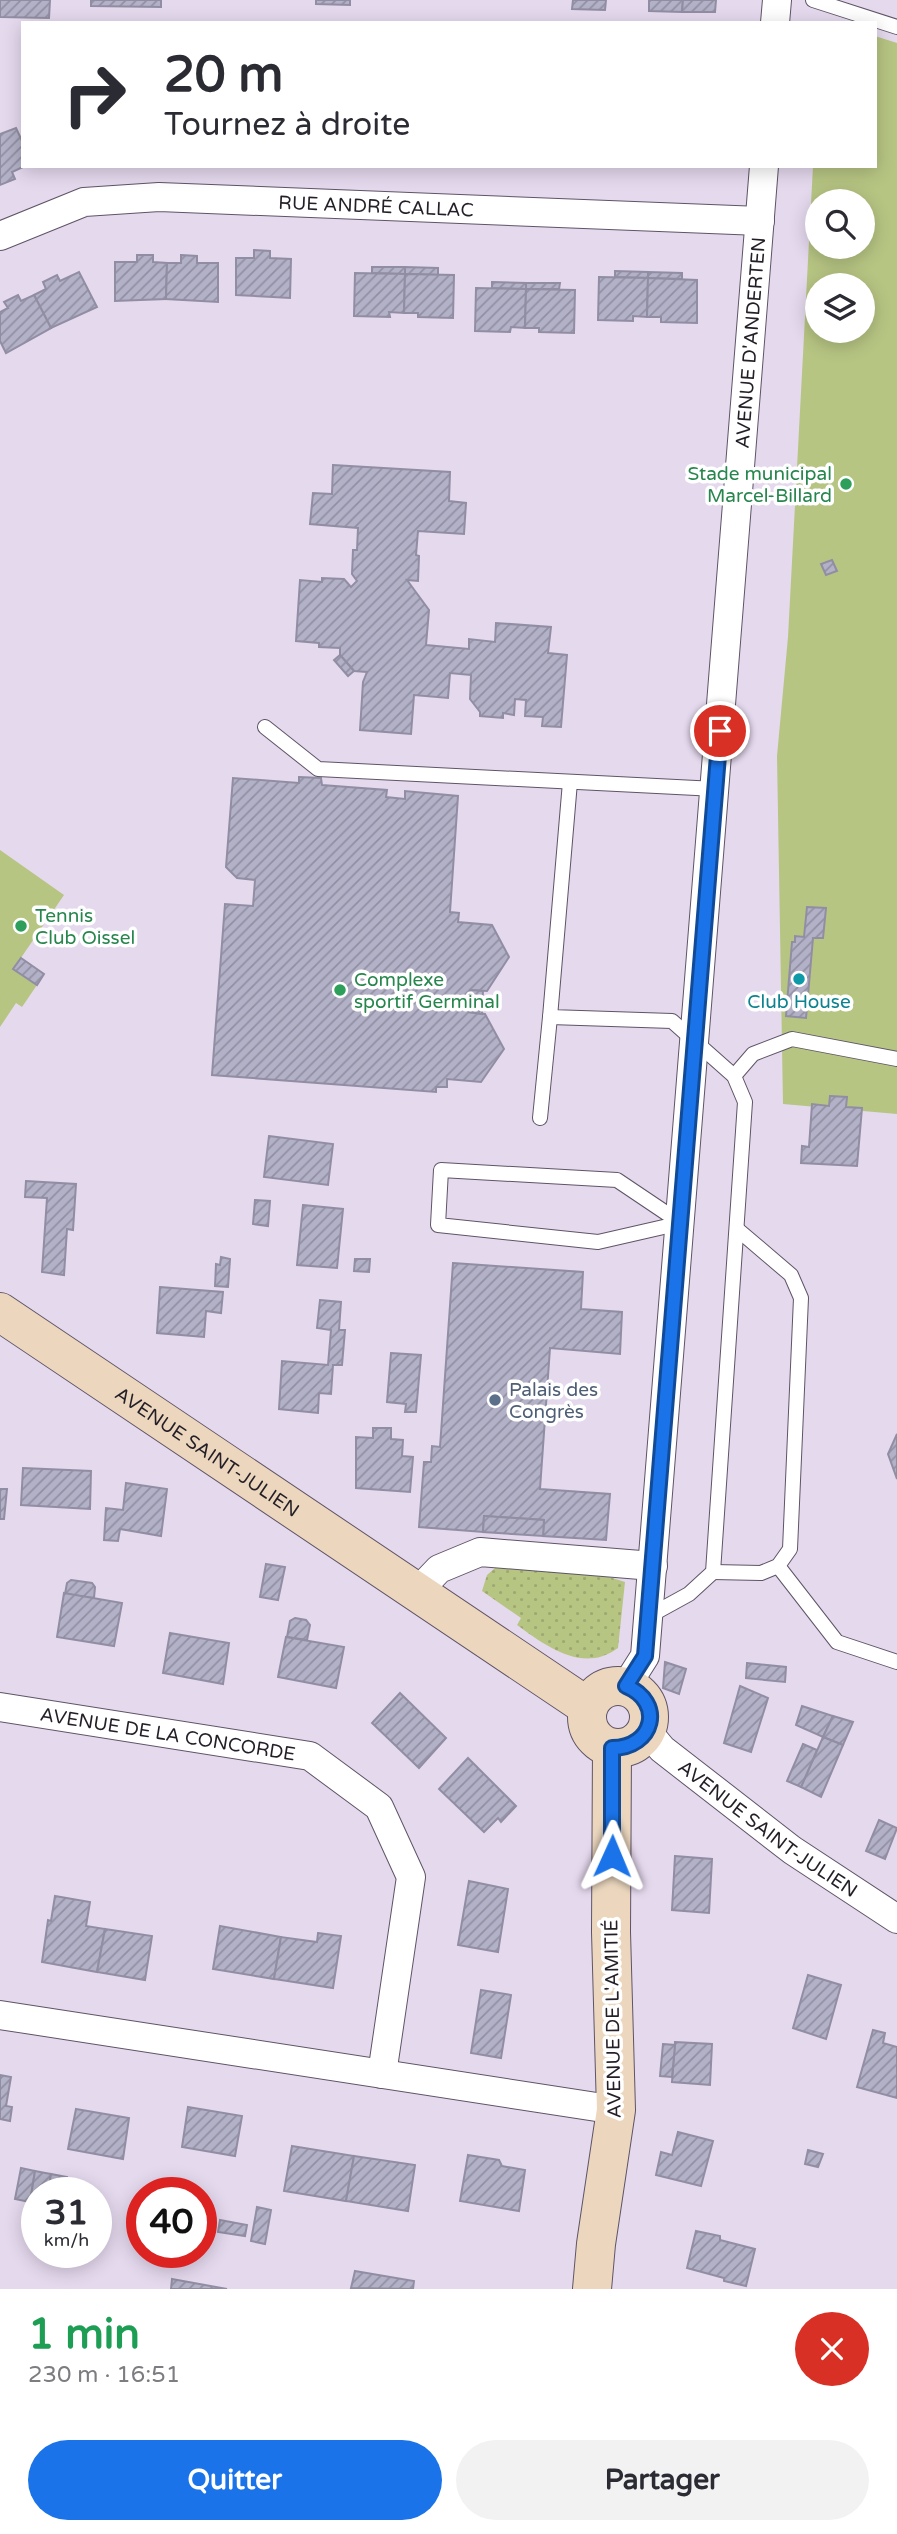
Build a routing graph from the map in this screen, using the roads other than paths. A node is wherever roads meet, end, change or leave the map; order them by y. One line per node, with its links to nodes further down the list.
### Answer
1 (777, 0): 3 (street)
2 (813, 0): 4 (lane)
3 (775, 21)
4 (897, 27)
5 (764, 168): 6 (street, AVENUE D'ANDERTEN)
6 (760, 221): 7 (street, RUE ANDRÉ CALLAC); 10 (street, AVENUE D'ANDERTEN)
7 (0, 236)
8 (265, 727): 9 (lane)
9 (570, 782): 10 (lane); 11 (lane)
10 (716, 789): 12 (street, AVENUE D'ANDERTEN)
11 (550, 1017): 12 (lane); 15 (lane)
12 (695, 1041): 14 (lane); 16 (street, AVENUE D'ANDERTEN)
13 (897, 1059): 14 (lane)
14 (734, 1076): 17 (lane)
15 (540, 1118)
16 (681, 1223): 16 (lane); 19 (street, AVENUE D'ANDERTEN)
17 (737, 1229): 20 (lane); 21 (lane)
18 (0, 1312): 22 (street, AVENUE SAINT-JULIEN)
19 (653, 1566): 22 (street); 23 (street, AVENUE D'ANDERTEN)
20 (778, 1566): 21 (lane); 24 (lane)
21 (713, 1572): 23 (lane)
22 (417, 1592): 27 (street, AVENUE SAINT-JULIEN)
23 (649, 1616): 25 (street, AVENUE D'ANDERTEN)
24 (897, 1662)
25 (626, 1686): 27 (street); 28 (street)
26 (0, 1707): 32 (street, AVENUE DE LA CONCORDE)
27 (589, 1707): 29 (street)
28 (647, 1731): 29 (street); 30 (street, AVENUE SAINT-JULIEN)
29 (612, 1748): 33 (street, AVENUE DE L'AMITIÉ)
30 (897, 1919)
31 (0, 2014): 32 (street)
32 (382, 2074): 33 (street)
33 (616, 2110): 34 (street, AVENUE DE L'AMITIÉ)
34 (592, 2289)

